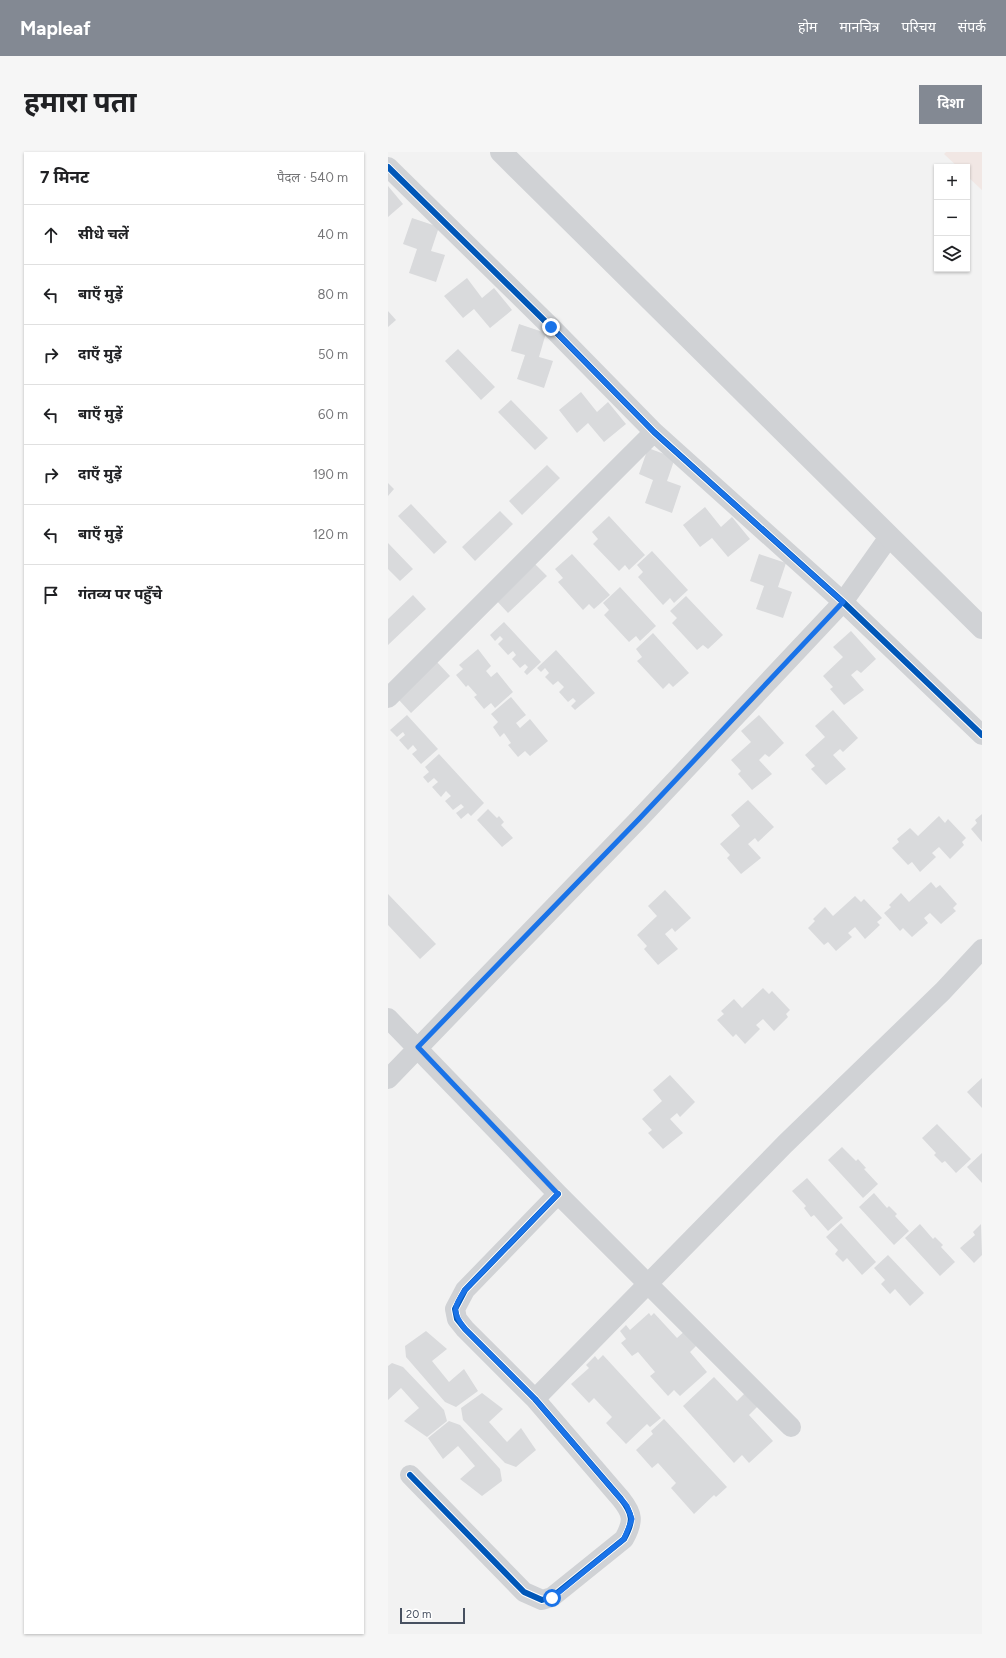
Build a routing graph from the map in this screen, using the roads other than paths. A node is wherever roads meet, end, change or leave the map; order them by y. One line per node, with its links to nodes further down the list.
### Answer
1 (501, 152): 4 (street)
2 (388, 167): 3 (street)
3 (654, 432): 5 (street); 7 (street)
4 (889, 537): 5 (street); 6 (street)
5 (843, 602): 8 (street); 11 (street)
6 (982, 628)
7 (388, 698)
8 (982, 735)
9 (982, 949): 14 (street)
10 (388, 1018): 11 (street)
11 (418, 1047): 12 (street); 13 (street)
12 (388, 1078)
13 (558, 1194): 14 (street); 15 (street)
14 (648, 1283): 15 (street); 16 (street)
15 (535, 1399): 17 (street)
16 (791, 1427)
17 (410, 1475)

